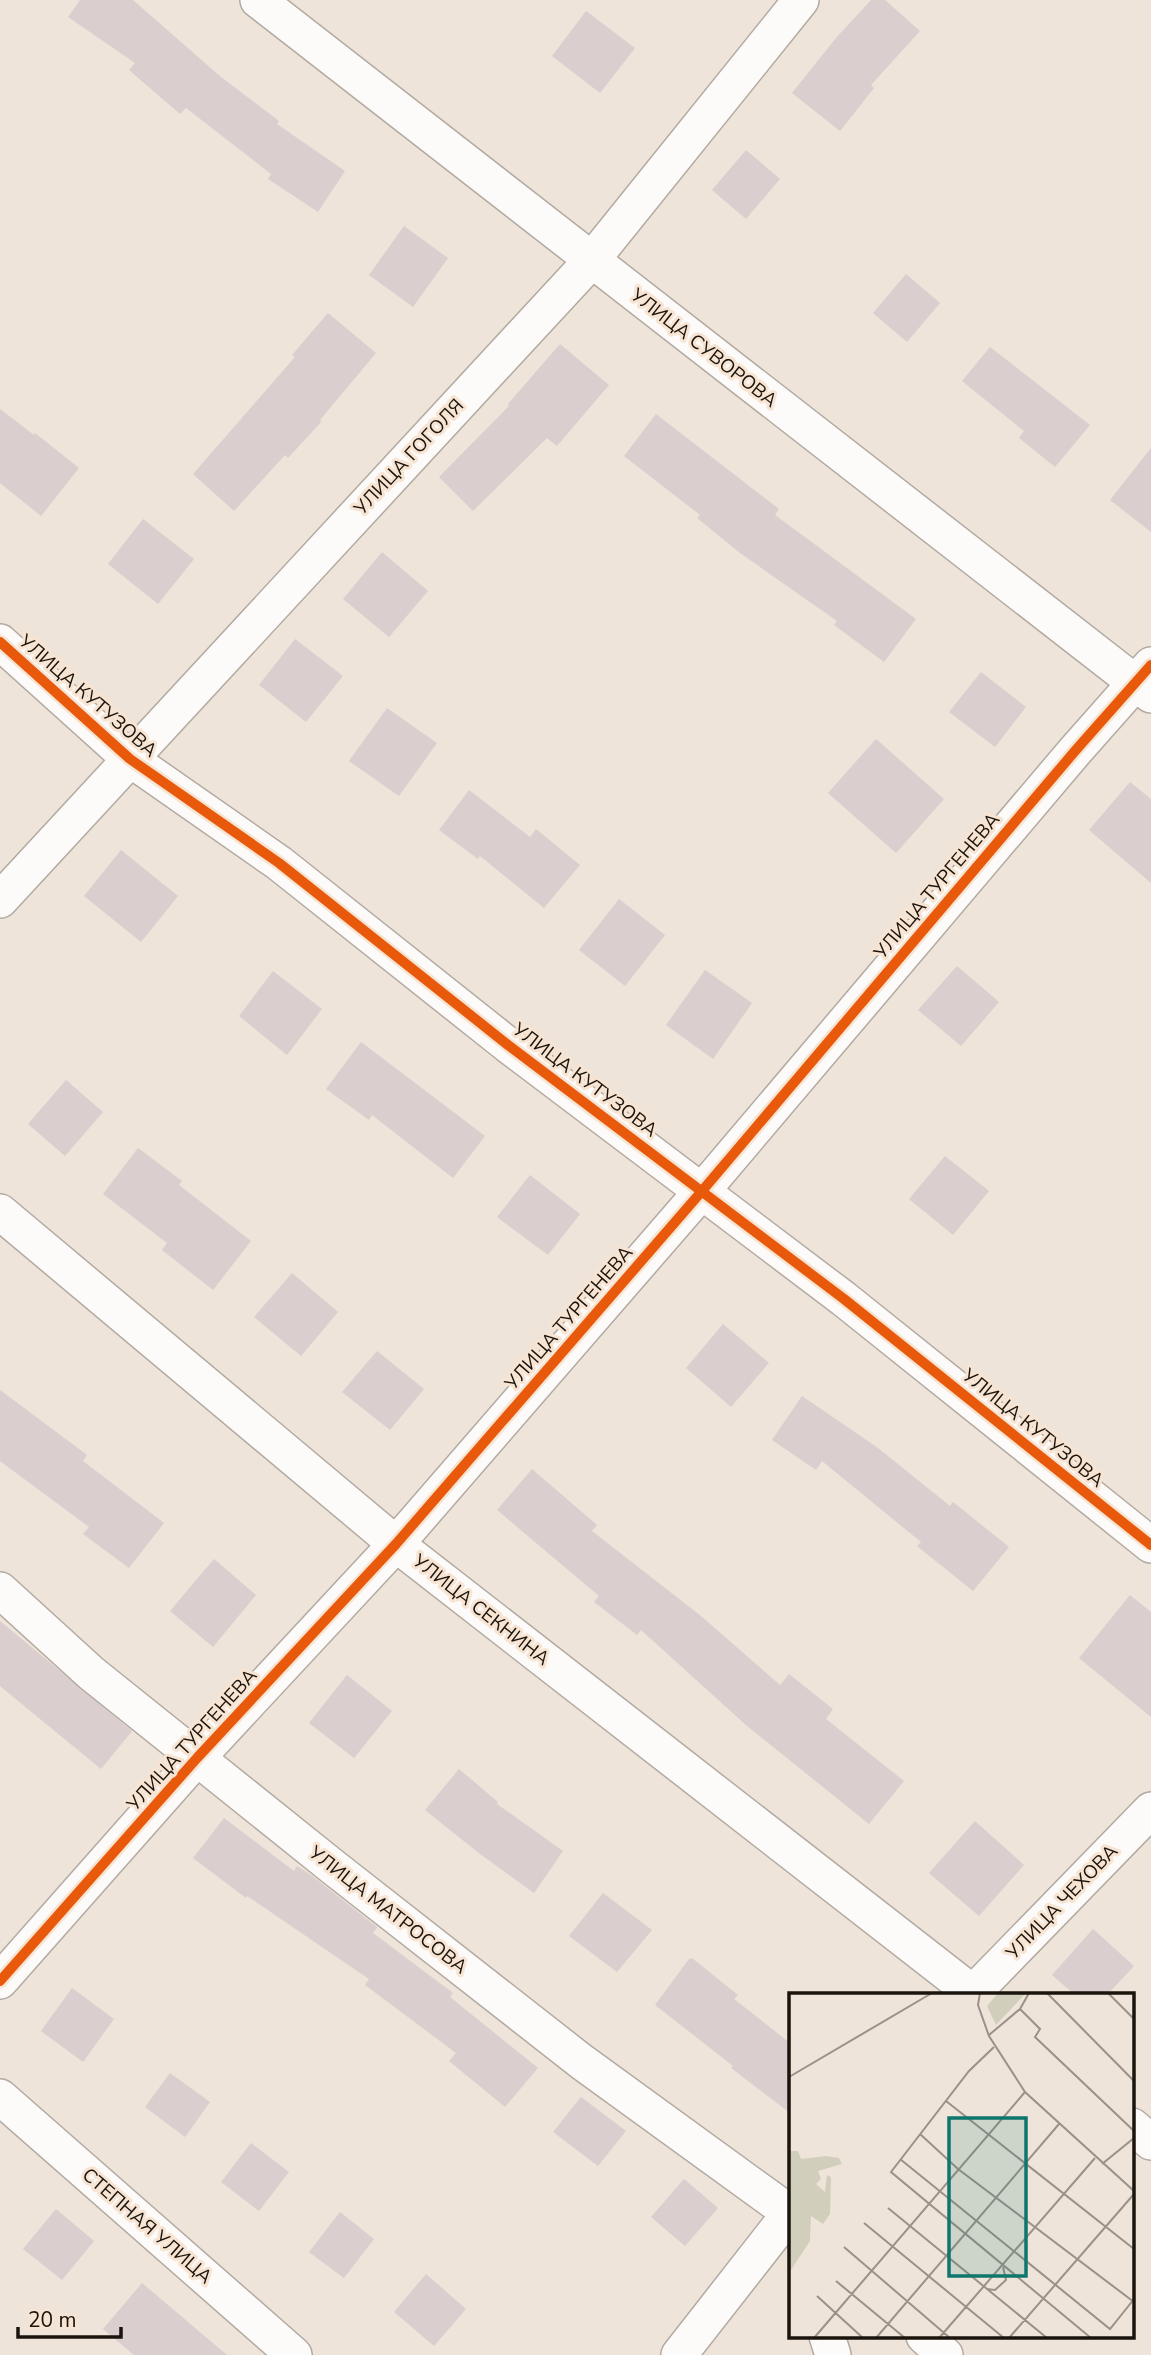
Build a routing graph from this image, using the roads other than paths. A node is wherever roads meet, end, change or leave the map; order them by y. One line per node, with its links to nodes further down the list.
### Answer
1 (258, 0): 3 (street, УЛИЦА СУВОРОВА)
2 (801, 0): 3 (street, УЛИЦА ГОГОЛЯ)
3 (592, 261): 5 (street, УЛИЦА СУВОРОВА); 6 (street, УЛИЦА ГОГОЛЯ)
4 (0, 642): 6 (street, УЛИЦА КУТУЗОВА)
5 (1146, 681): 8 (street, УЛИЦА ТУРГЕНЕВА)
6 (130, 759): 7 (street, УЛИЦА ГОГОЛЯ); 8 (street, УЛИЦА КУТУЗОВА)
7 (0, 900)
8 (702, 1191): 10 (street, УЛИЦА ТУРГЕНЕВА); 11 (street, УЛИЦА КУТУЗОВА)
9 (0, 1212): 10 (street, УЛИЦА СЕКНИНА)
10 (396, 1544): 13 (street, УЛИЦА ТУРГЕНЕВА); 16 (street, УЛИЦА СЕКНИНА)
11 (1151, 1545)
12 (0, 1590): 13 (street, УЛИЦА МАТРОСОВА)
13 (197, 1758): 15 (street, УЛИЦА ТУРГЕНЕВА); 21 (street, УЛИЦА МАТРОСОВА)
14 (1151, 1810): 17 (street, УЛИЦА ЧЕХОВА)
15 (0, 1981)
16 (972, 1993)
17 (974, 1993)
18 (0, 2097): 25 (street, СТЕПНАЯ УЛИЦА)
19 (1134, 2128): 20 (street)
20 (1151, 2142)
21 (789, 2212)
22 (789, 2214): 26 (street)
23 (828, 2338): 27 (street)
24 (926, 2338): 28 (street)
25 (294, 2355)
26 (679, 2355)
27 (833, 2355)
28 (945, 2355)

